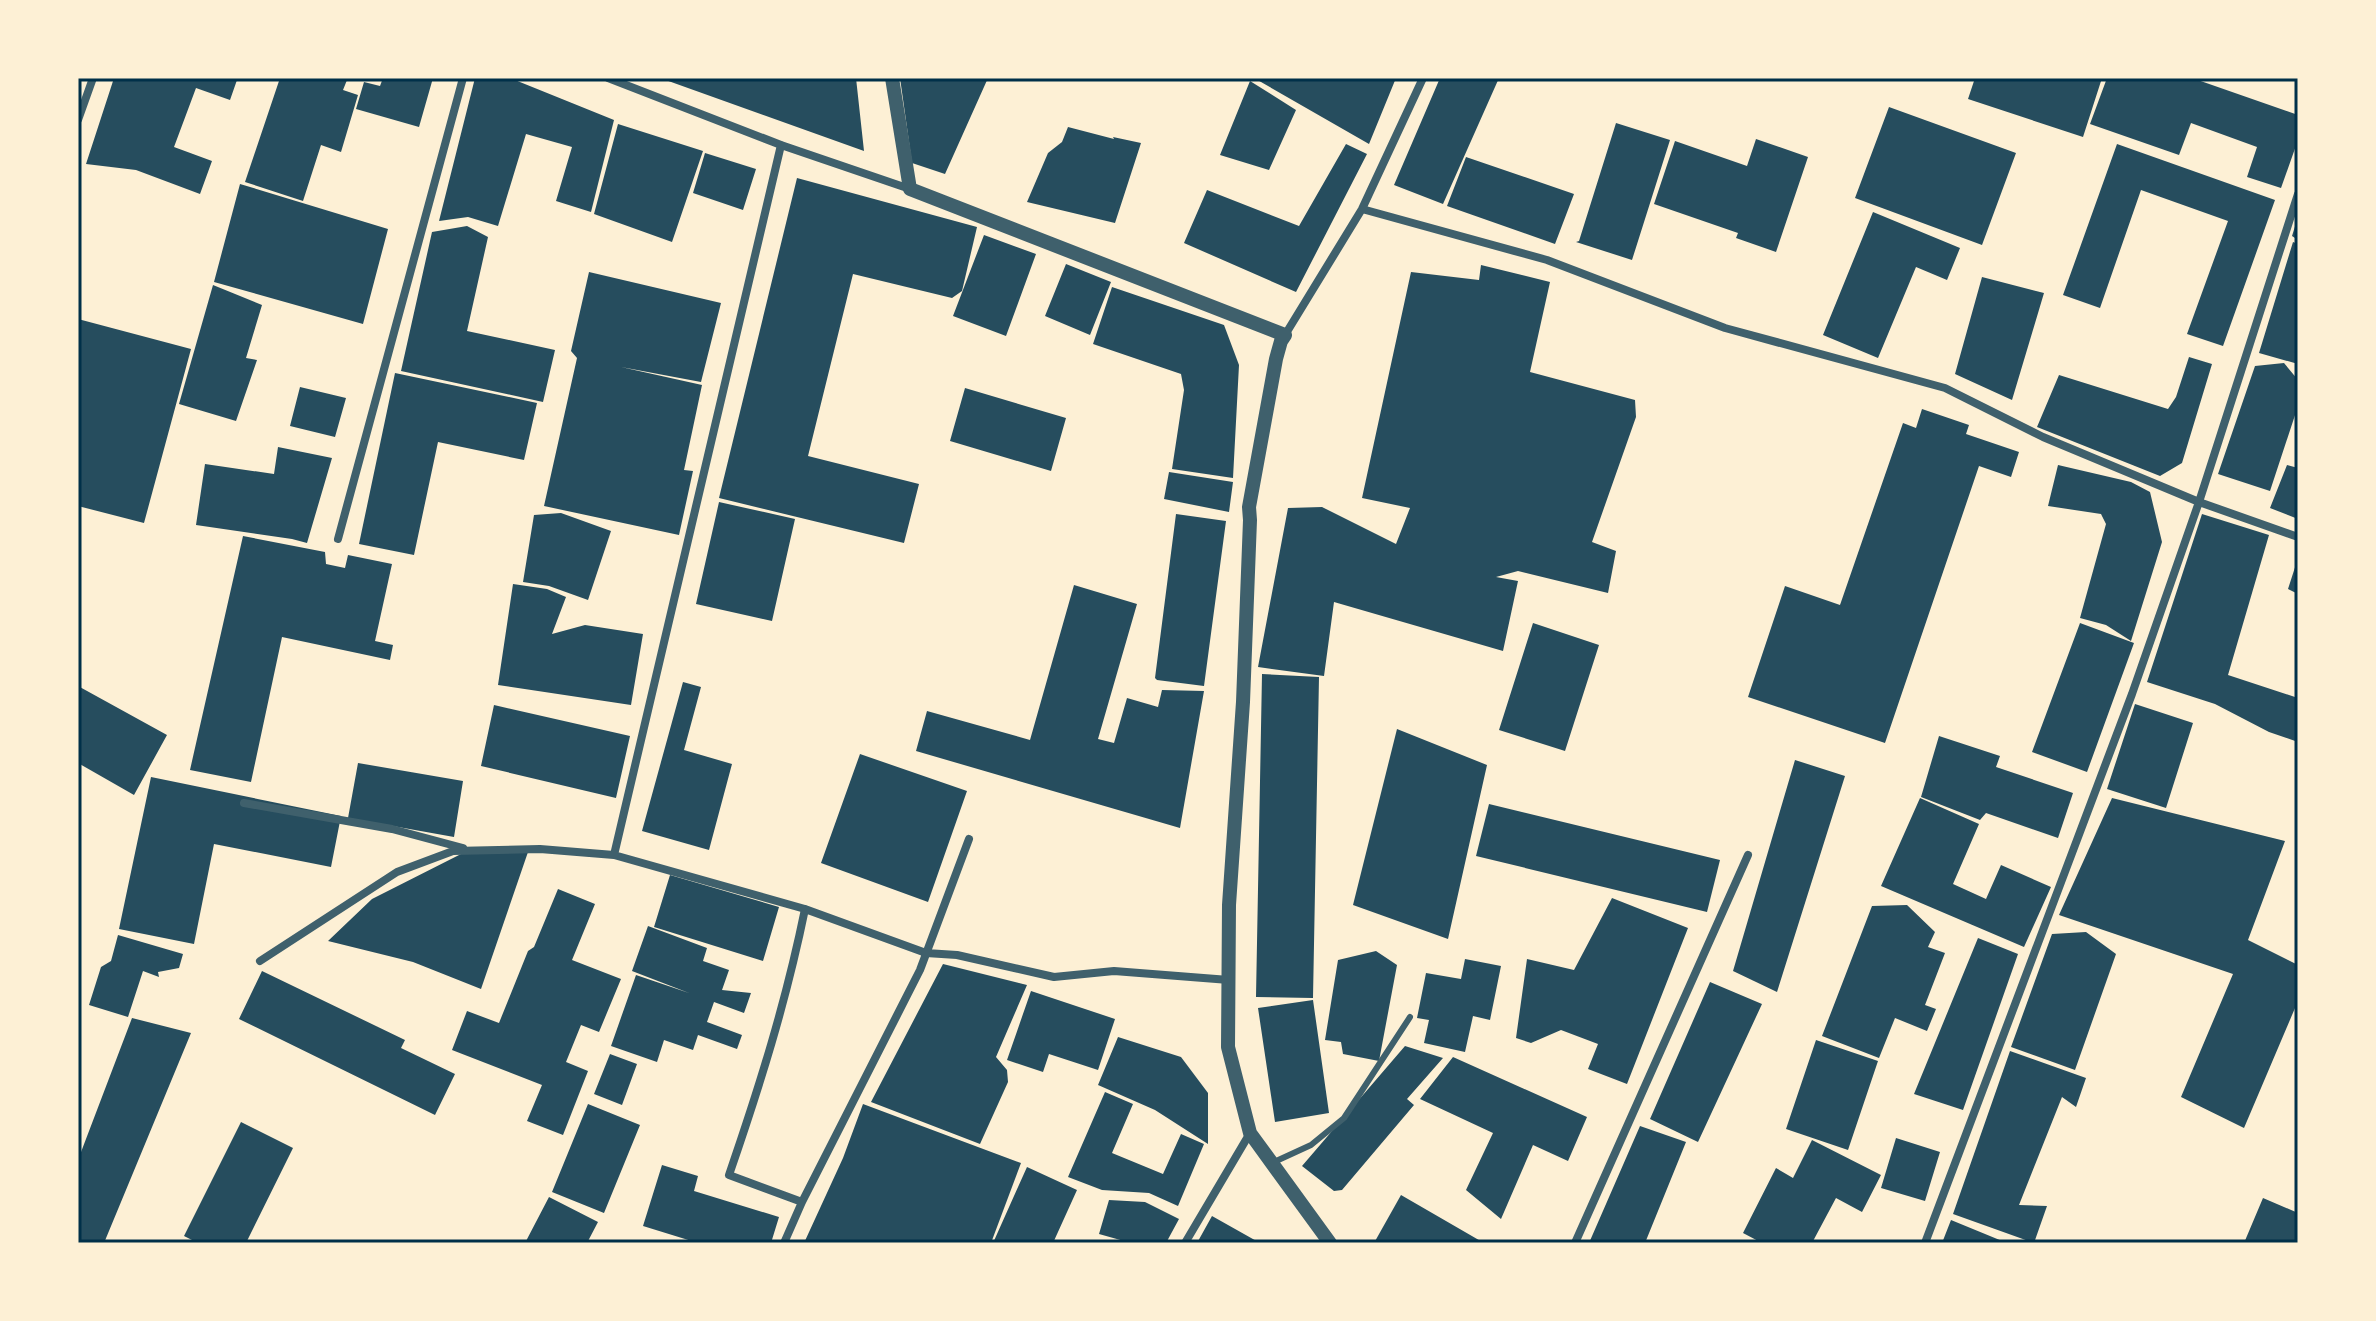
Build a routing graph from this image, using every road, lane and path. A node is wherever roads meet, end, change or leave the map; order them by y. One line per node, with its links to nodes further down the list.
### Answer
1 (93, 78): 6 (street)
2 (463, 78): 14 (street)
3 (608, 78): 7 (street)
4 (892, 78): 8 (street)
5 (1423, 78): 10 (street)
6 (78, 120)
7 (781, 145): 8 (street); 18 (street)
8 (910, 189): 11 (street)
9 (2298, 194): 12 (street)
10 (1362, 209): 11 (street); 12 (street)
11 (1285, 335): 23 (street)
12 (2199, 502): 13 (street); 32 (street)
13 (2298, 537)
14 (338, 539)
15 (244, 803): 17 (street)
16 (969, 839): 21 (street)
17 (474, 851): 18 (street); 22 (street)
18 (614, 855): 20 (street)
19 (1748, 855): 31 (street)
20 (805, 909): 21 (street); 27 (street)
21 (926, 953): 23 (street); 27 (street)
22 (260, 961)
23 (1229, 980): 25 (street)
24 (1410, 1017): 26 (lane)
25 (1250, 1133): 26 (street); 29 (street)
26 (1270, 1163): 30 (street)
27 (802, 1202): 28 (street)
28 (784, 1243)
29 (1185, 1243)
30 (1330, 1243)
31 (1575, 1243)
32 (1925, 1243)

